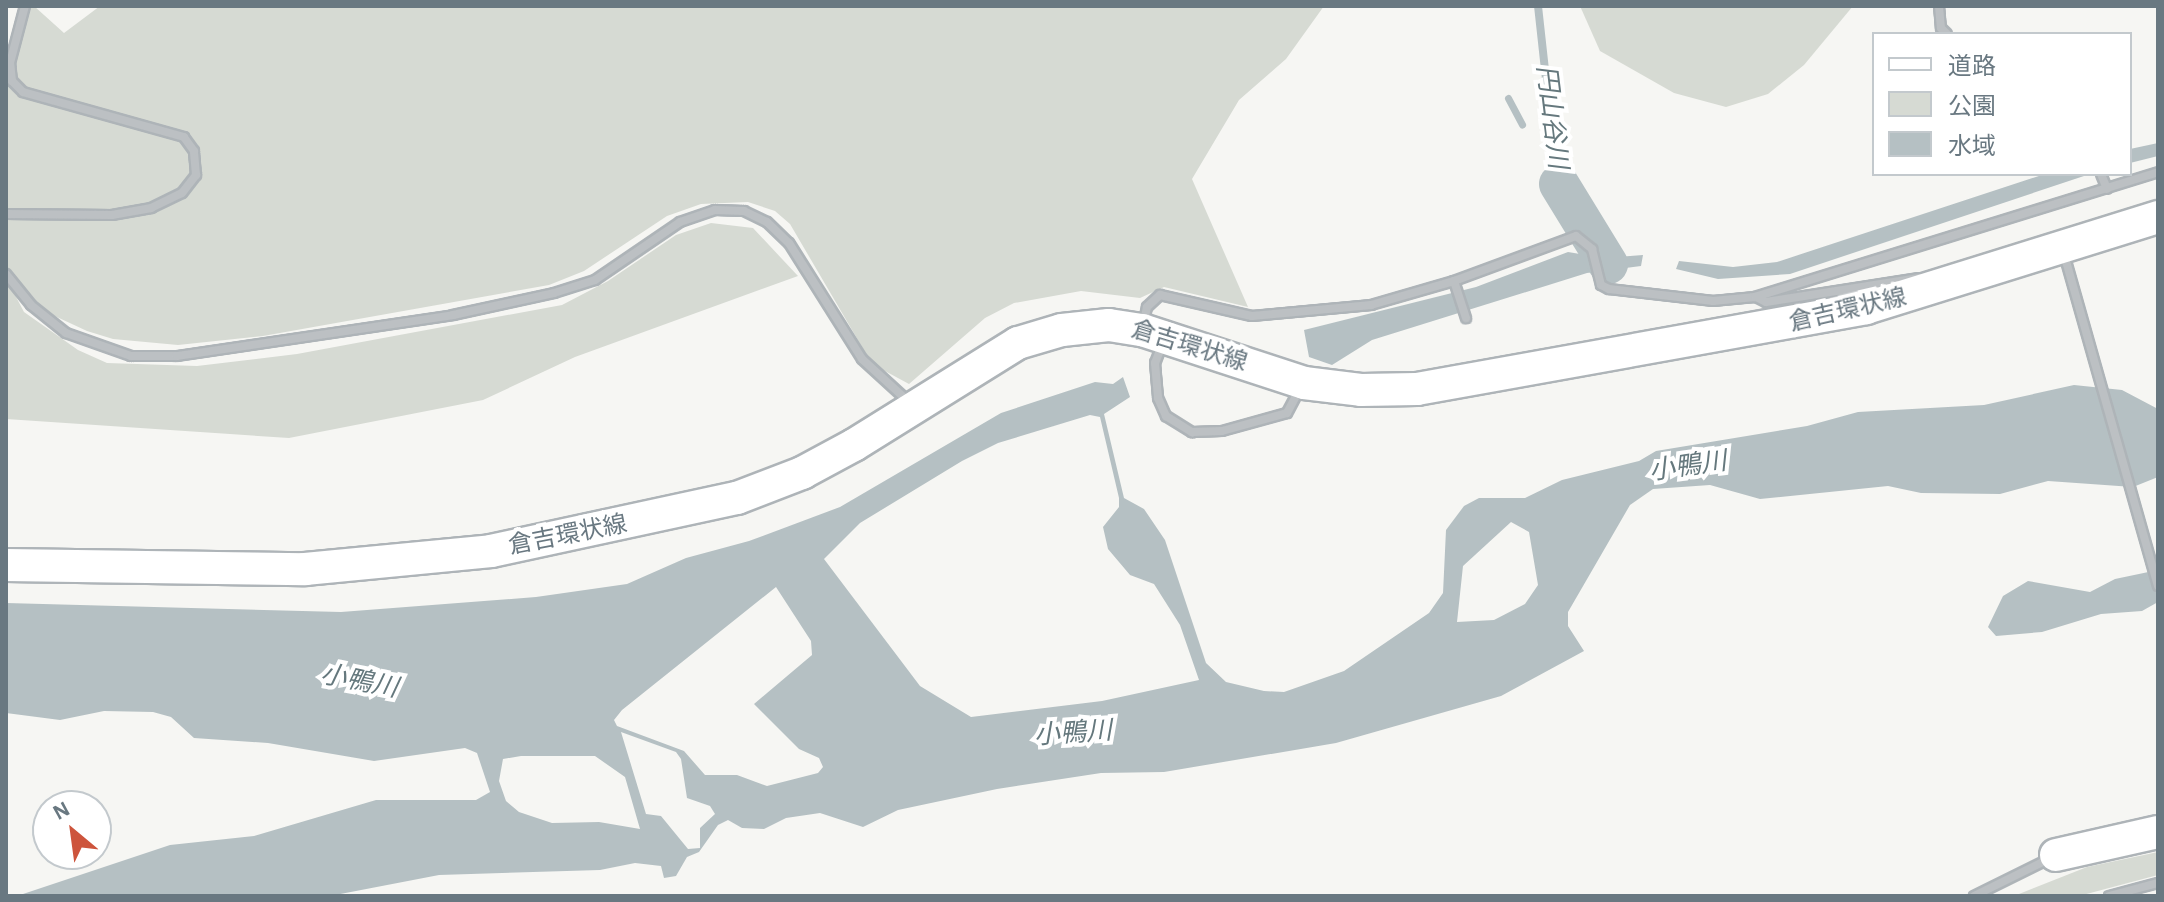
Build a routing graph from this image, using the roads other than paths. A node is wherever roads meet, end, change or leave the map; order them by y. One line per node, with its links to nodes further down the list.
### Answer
1 (25, 6): 7 (street)
2 (1939, 6): 3 (street)
3 (1945, 32)
4 (2158, 172): 6 (street)
5 (2102, 176): 6 (street)
6 (2107, 189): 13 (street)
7 (6, 214)
8 (2158, 217): 9 (main road, 倉吉環状線)
9 (2066, 257): 12 (main road, 倉吉環状線); 19 (street)
10 (6, 274): 17 (street)
11 (1454, 281): 13 (street); 14 (street); 15 (street)
12 (1955, 283): 13 (street); 16 (main road, 倉吉環状線)
13 (1755, 297)
14 (1466, 318)
15 (1154, 333): 16 (main road, 倉吉環状線); 16 (street); 17 (main road, 倉吉環状線)
16 (1304, 383)
17 (913, 406): 18 (main road, 倉吉環状線)
18 (6, 565)
19 (2158, 586)
20 (2158, 832): 21 (main road)
21 (2056, 855): 23 (street)
22 (2158, 883): 24 (street)
23 (1974, 896)
24 (2109, 896)

